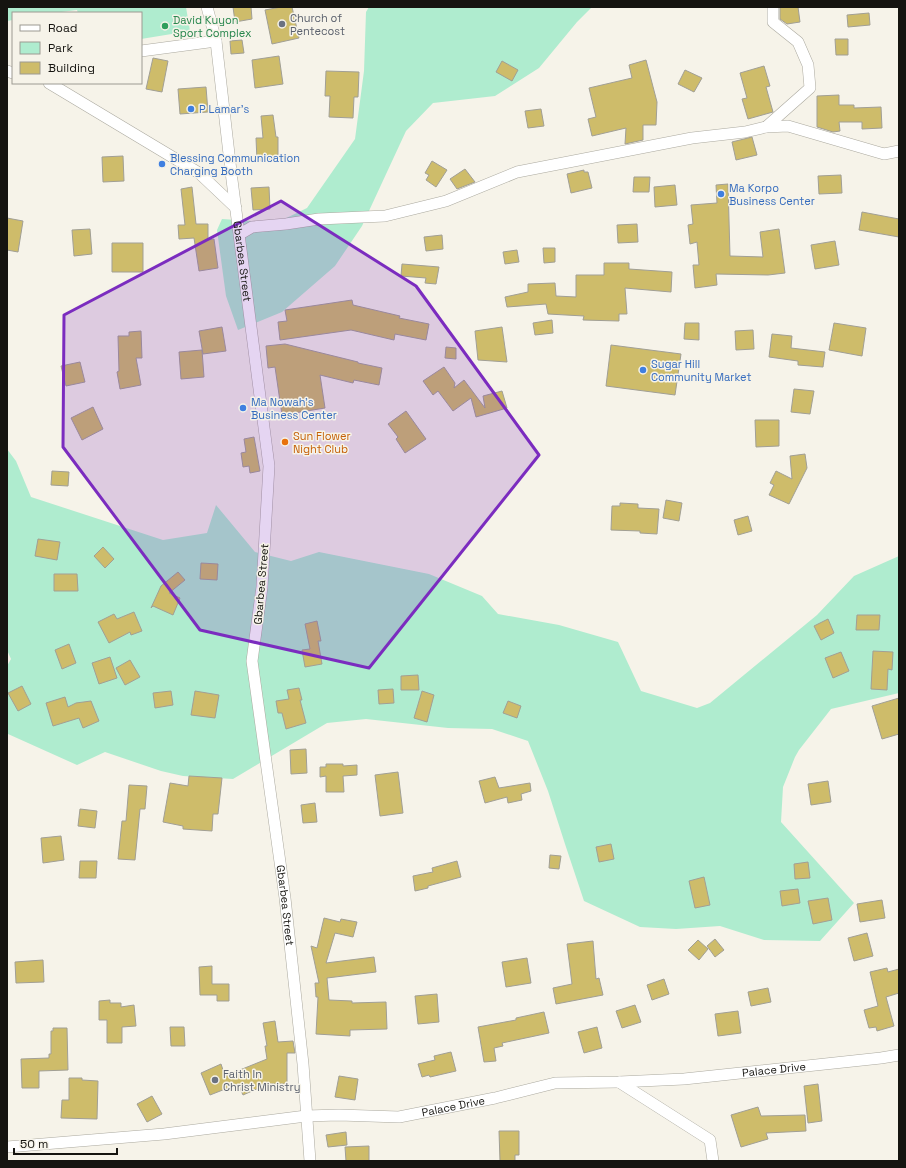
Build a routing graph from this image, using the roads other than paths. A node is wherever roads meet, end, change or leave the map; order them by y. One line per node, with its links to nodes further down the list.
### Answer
1 (207, 7): 3 (street, Gbarbea Street)
2 (773, 7): 6 (street)
3 (216, 41): 4 (street); 8 (street, Gbarbea Street)
4 (142, 51)
5 (51, 84): 8 (street)
6 (766, 127): 7 (street); 9 (street)
7 (899, 151)
8 (236, 208): 9 (street, Gbarbea Street)
9 (240, 234): 12 (street, Gbarbea Street)
10 (899, 1055): 11 (street, Palace Drive)
11 (619, 1082): 12 (street, Palace Drive); 15 (street)
12 (306, 1116): 13 (street, Palace Drive); 14 (street, Gbarbea Street)
13 (7, 1147)
14 (310, 1161)
15 (713, 1161)

